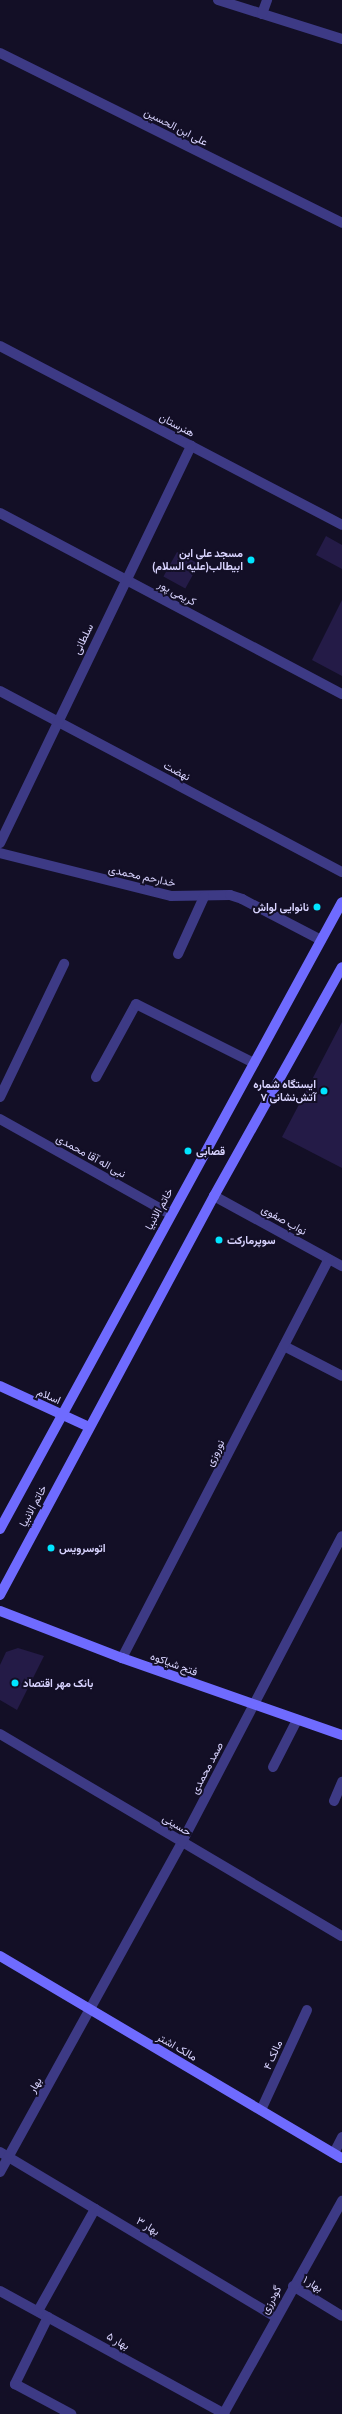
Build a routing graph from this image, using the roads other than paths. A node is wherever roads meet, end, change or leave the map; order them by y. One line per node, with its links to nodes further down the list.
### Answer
1 (218, 0): 3 (street)
2 (267, 0): 3 (street)
3 (262, 14): 4 (street)
4 (342, 39)
5 (0, 53): 6 (street, علی ابن الحسین)
6 (342, 223)
7 (0, 346): 8 (street, هنرستان)
8 (191, 446): 10 (street, هنرستان); 11 (street, سلطانی)
9 (0, 513): 11 (street, کریمی پور)
10 (342, 525)
11 (126, 579): 13 (street, کریمی پور); 14 (street, سلطانی)
12 (0, 691): 14 (street, نهضت)
13 (342, 694)
14 (57, 721): 15 (street, سلطانی); 17 (street, نهضت)
15 (0, 843)
16 (0, 853): 18 (street, خدارحم محمدی)
17 (342, 872)
18 (204, 896): 21 (street, خدارحم محمدی); 22 (street)
19 (342, 902): 20 (main road, خاتم الانبیا)
20 (339, 913): 21 (main road, خاتم الانبیا)
21 (321, 940): 25 (main road, خاتم الانبیا)
22 (178, 954)
23 (64, 964): 27 (street)
24 (342, 967): 29 (main road, خاتم الانبیا)
25 (254, 1062): 26 (street); 30 (main road, خاتم الانبیا)
26 (96, 1077)
27 (0, 1097)
28 (0, 1119): 30 (street, نبی اله آقا محمدی)
29 (214, 1196): 31 (street, نواب صفوی); 37 (main road, خاتم الانبیا)
30 (170, 1214): 36 (main road, خاتم الانبیا)
31 (329, 1259): 32 (street, نواب صفوی); 33 (street, نوروزی)
32 (342, 1266)
33 (284, 1346): 34 (street); 42 (street, نوروزی)
34 (342, 1376)
35 (0, 1386): 36 (main road, اسلام)
36 (62, 1414): 37 (main road, اسلام); 38 (main road, خاتم الانبیا)
37 (89, 1427): 40 (main road, خاتم الانبیا)
38 (0, 1529)
39 (342, 1536): 43 (street, صمد محمدی)
40 (0, 1594)
41 (0, 1611): 42 (main road, فتح شیاکوه)
42 (122, 1658): 43 (main road, فتح شیاکوه)
43 (253, 1705): 44 (main road, فتح شیاکوه); 50 (street, صمد محمدی)
44 (297, 1720): 46 (main road, فتح شیاکوه); 47 (street)
45 (0, 1734): 50 (street, حسینی)
46 (342, 1734)
47 (273, 1767)
48 (342, 1782): 49 (street)
49 (334, 1801)
50 (182, 1842): 51 (street, حسینی); 53 (street, صمد محمدی)
51 (342, 1936)
52 (0, 1956): 53 (main road, مالک اشتر)
53 (91, 2010): 55 (main road, مالک اشتر); 57 (street, بهار)
54 (307, 2010): 55 (street, مالک ۴)
55 (262, 2110): 58 (main road, مالک اشتر)
56 (342, 2137): 58 (street)
57 (4, 2154): 59 (street, بهار); 61 (street, بهار ۳)
58 (338, 2156)
59 (0, 2172)
60 (342, 2201): 62 (street, گودرزی)
61 (95, 2209): 64 (street); 67 (street, بهار ۳)
62 (293, 2286): 65 (street, بهار ۱); 67 (street, گودرزی)
63 (0, 2291): 64 (street, بهار ۵)
64 (38, 2311): 66 (street, بهار ۵)
65 (342, 2316)
66 (48, 2317): 68 (street); 69 (street, بهار ۵)
67 (276, 2317): 69 (street, گودرزی)
68 (71, 2414)
69 (224, 2414)

